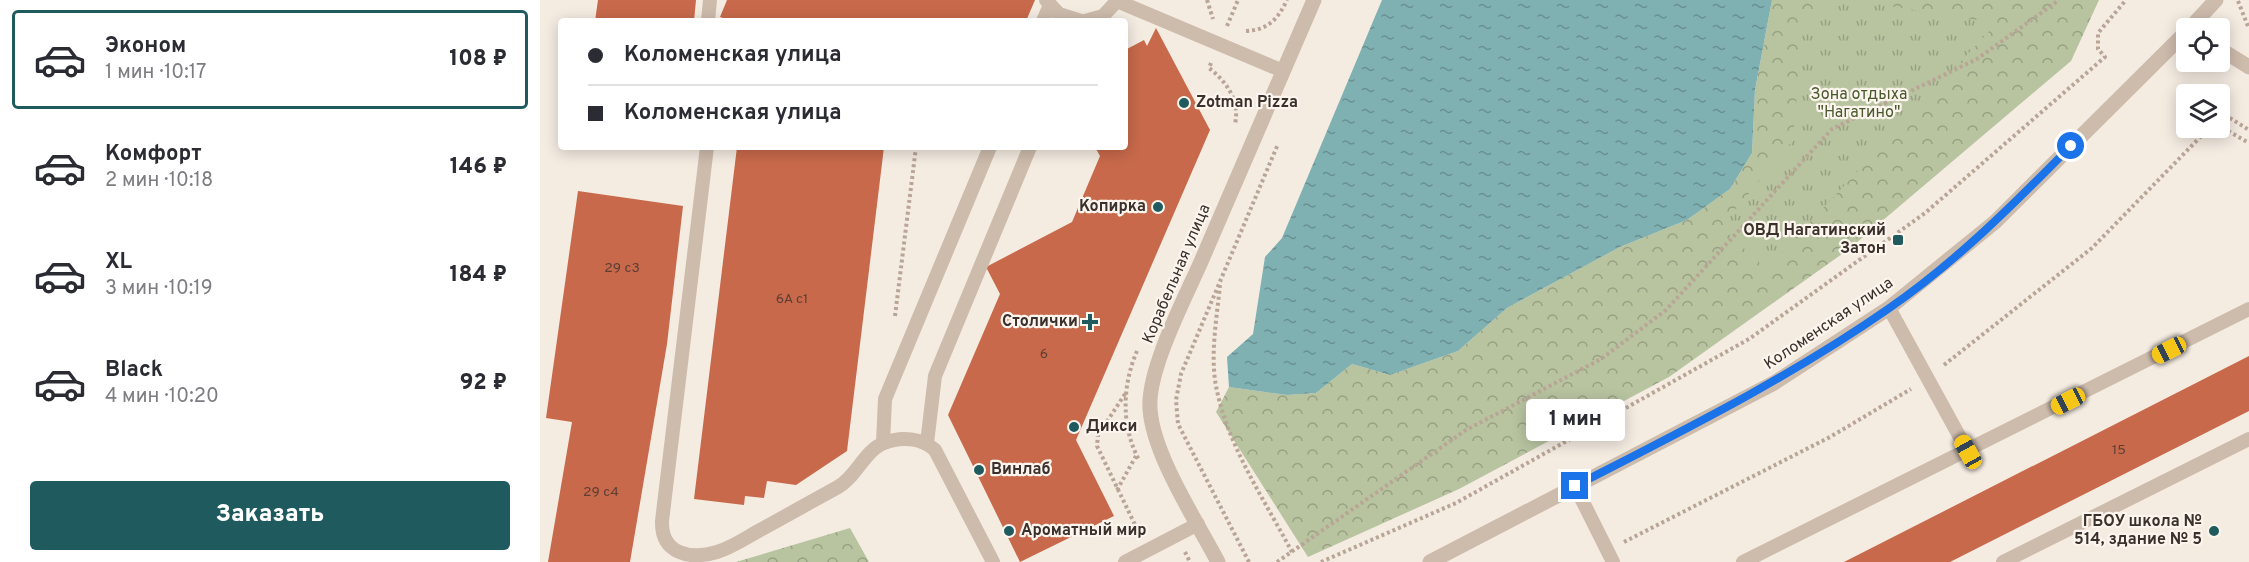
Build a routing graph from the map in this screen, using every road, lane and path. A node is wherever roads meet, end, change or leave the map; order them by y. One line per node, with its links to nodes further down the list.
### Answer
1 (710, 0): 11 (lane)
2 (1207, 0): 16 (path)
3 (1287, 0): 20 (path)
4 (1314, 0): 25 (street, Корабельная улица)
5 (2059, 0): 50 (path)
6 (2126, 0): 56 (path)
7 (2216, 0): 15 (street, Коломенская улица)
8 (2238, 0): 18 (path)
9 (1117, 1): 14 (lane); 25 (lane)
10 (1048, 3): 12 (lane); 13 (lane)
11 (708, 18)
12 (1044, 18)
13 (1070, 18)
14 (1095, 18)
15 (2199, 18)
16 (1215, 24)
17 (1226, 28): 19 (path)
18 (2249, 29)
19 (1235, 30)
20 (1244, 32)
21 (2176, 42): 37 (street, Коломенская улица)
22 (2230, 56): 24 (street)
23 (1209, 68): 27 (path)
24 (2249, 68)
25 (1283, 71): 48 (street, Корабельная улица)
26 (2230, 118): 28 (path)
27 (1235, 122)
28 (2249, 130)
29 (2230, 132): 31 (path)
30 (1280, 140): 36 (path)
31 (2249, 143)
32 (707, 150): 42 (lane)
33 (916, 150): 39 (path)
34 (985, 150): 42 (lane)
35 (1029, 150): 43 (lane)
36 (1220, 281): 50 (path); 54 (path)
37 (1889, 308): 44 (lane); 46 (street, Коломенская улица)
38 (2249, 309): 44 (lane)
39 (895, 319)
40 (1125, 393): 47 (path)
41 (2249, 439): 60 (lane)
42 (883, 443): 43 (lane)
43 (927, 443): 51 (lane)
44 (1968, 452): 59 (lane)
45 (1136, 455): 47 (path)
46 (1575, 486): 57 (street, Коломенская улица); 58 (lane)
47 (1117, 490): 49 (path)
48 (1198, 524): 49 (lane); 53 (street, Корабельная улица)
49 (1147, 551): 52 (lane)
50 (1292, 552): 55 (path)
51 (993, 562)
52 (1125, 562)
53 (1218, 562)
54 (1249, 562)
55 (1277, 562)
56 (1321, 562)
57 (1430, 562)
58 (1613, 562)
59 (1743, 562)
60 (2003, 562)

